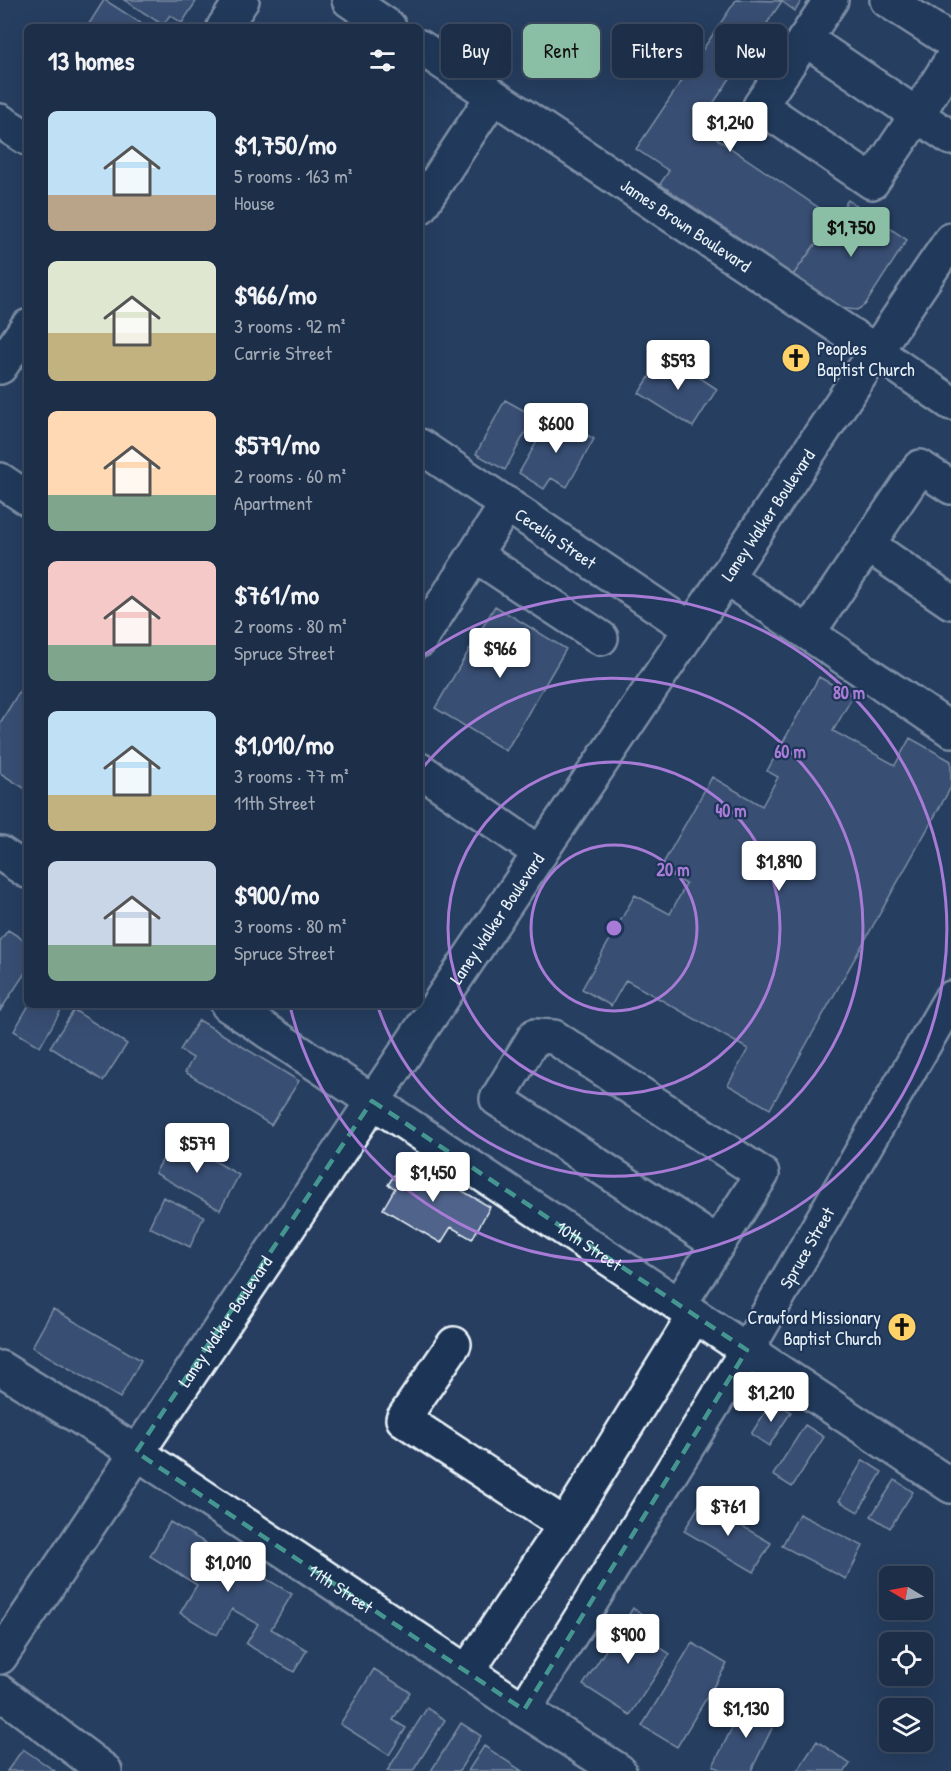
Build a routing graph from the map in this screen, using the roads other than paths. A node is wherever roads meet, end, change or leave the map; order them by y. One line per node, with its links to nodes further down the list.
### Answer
1 (242, 0): 5 (street)
2 (349, 0): 6 (street)
3 (831, 0): 7 (street)
4 (887, 0): 8 (street)
5 (226, 24)
6 (385, 24)
7 (805, 39): 12 (street); 12 (street)
8 (951, 41)
9 (423, 49): 11 (street, James Brown Boulevard)
10 (951, 62): 12 (street)
11 (493, 96): 16 (street); 19 (street, James Brown Boulevard)
12 (917, 115): 15 (street)
13 (0, 121): 14 (street)
14 (24, 136)
15 (951, 138)
16 (423, 202)
17 (951, 240): 19 (street, Laney Walker Boulevard)
18 (24, 331): 20 (street)
19 (875, 351): 21 (street, James Brown Boulevard); 29 (street, Laney Walker Boulevard)
20 (0, 367)
21 (951, 403)
22 (423, 448): 26 (street, Cecelia Street)
23 (0, 480): 25 (street)
24 (951, 487): 27 (street)
25 (24, 496)
26 (507, 504): 28 (street); 31 (street, Cecelia Street)
27 (868, 545): 30 (street); 32 (street)
28 (475, 555): 33 (street); 34 (street)
29 (725, 577): 31 (street, Laney Walker Boulevard); 32 (street)
30 (951, 602)
31 (691, 629): 38 (street, Laney Walker Boulevard)
32 (808, 633): 35 (street)
33 (423, 635)
34 (601, 638)
35 (951, 730)
36 (423, 772): 38 (street)
37 (0, 853): 39 (street)
38 (540, 853): 42 (street, Laney Walker Boulevard)
39 (24, 869)
40 (951, 998): 46 (street, Spruce Street)
41 (232, 1008): 42 (street, 10th Street)
42 (372, 1101): 44 (street, 10th Street); 48 (street, Laney Walker Boulevard)
43 (718, 1244): 43 (street); 44 (street)
44 (687, 1311): 46 (street, 10th Street); 50 (street)
45 (454, 1344): 50 (street)
46 (747, 1350): 49 (street, 10th Street); 54 (street, Spruce Street)
47 (0, 1368): 48 (street, 11th Street)
48 (136, 1452): 51 (street, Laney Walker Boulevard); 52 (street, 11th Street)
49 (951, 1486)
50 (565, 1525): 52 (street)
51 (0, 1657)
52 (467, 1672): 54 (street, 11th Street)
53 (0, 1692): 55 (street)
54 (524, 1710): 56 (street, 11th Street)
55 (105, 1771)
56 (619, 1771)

